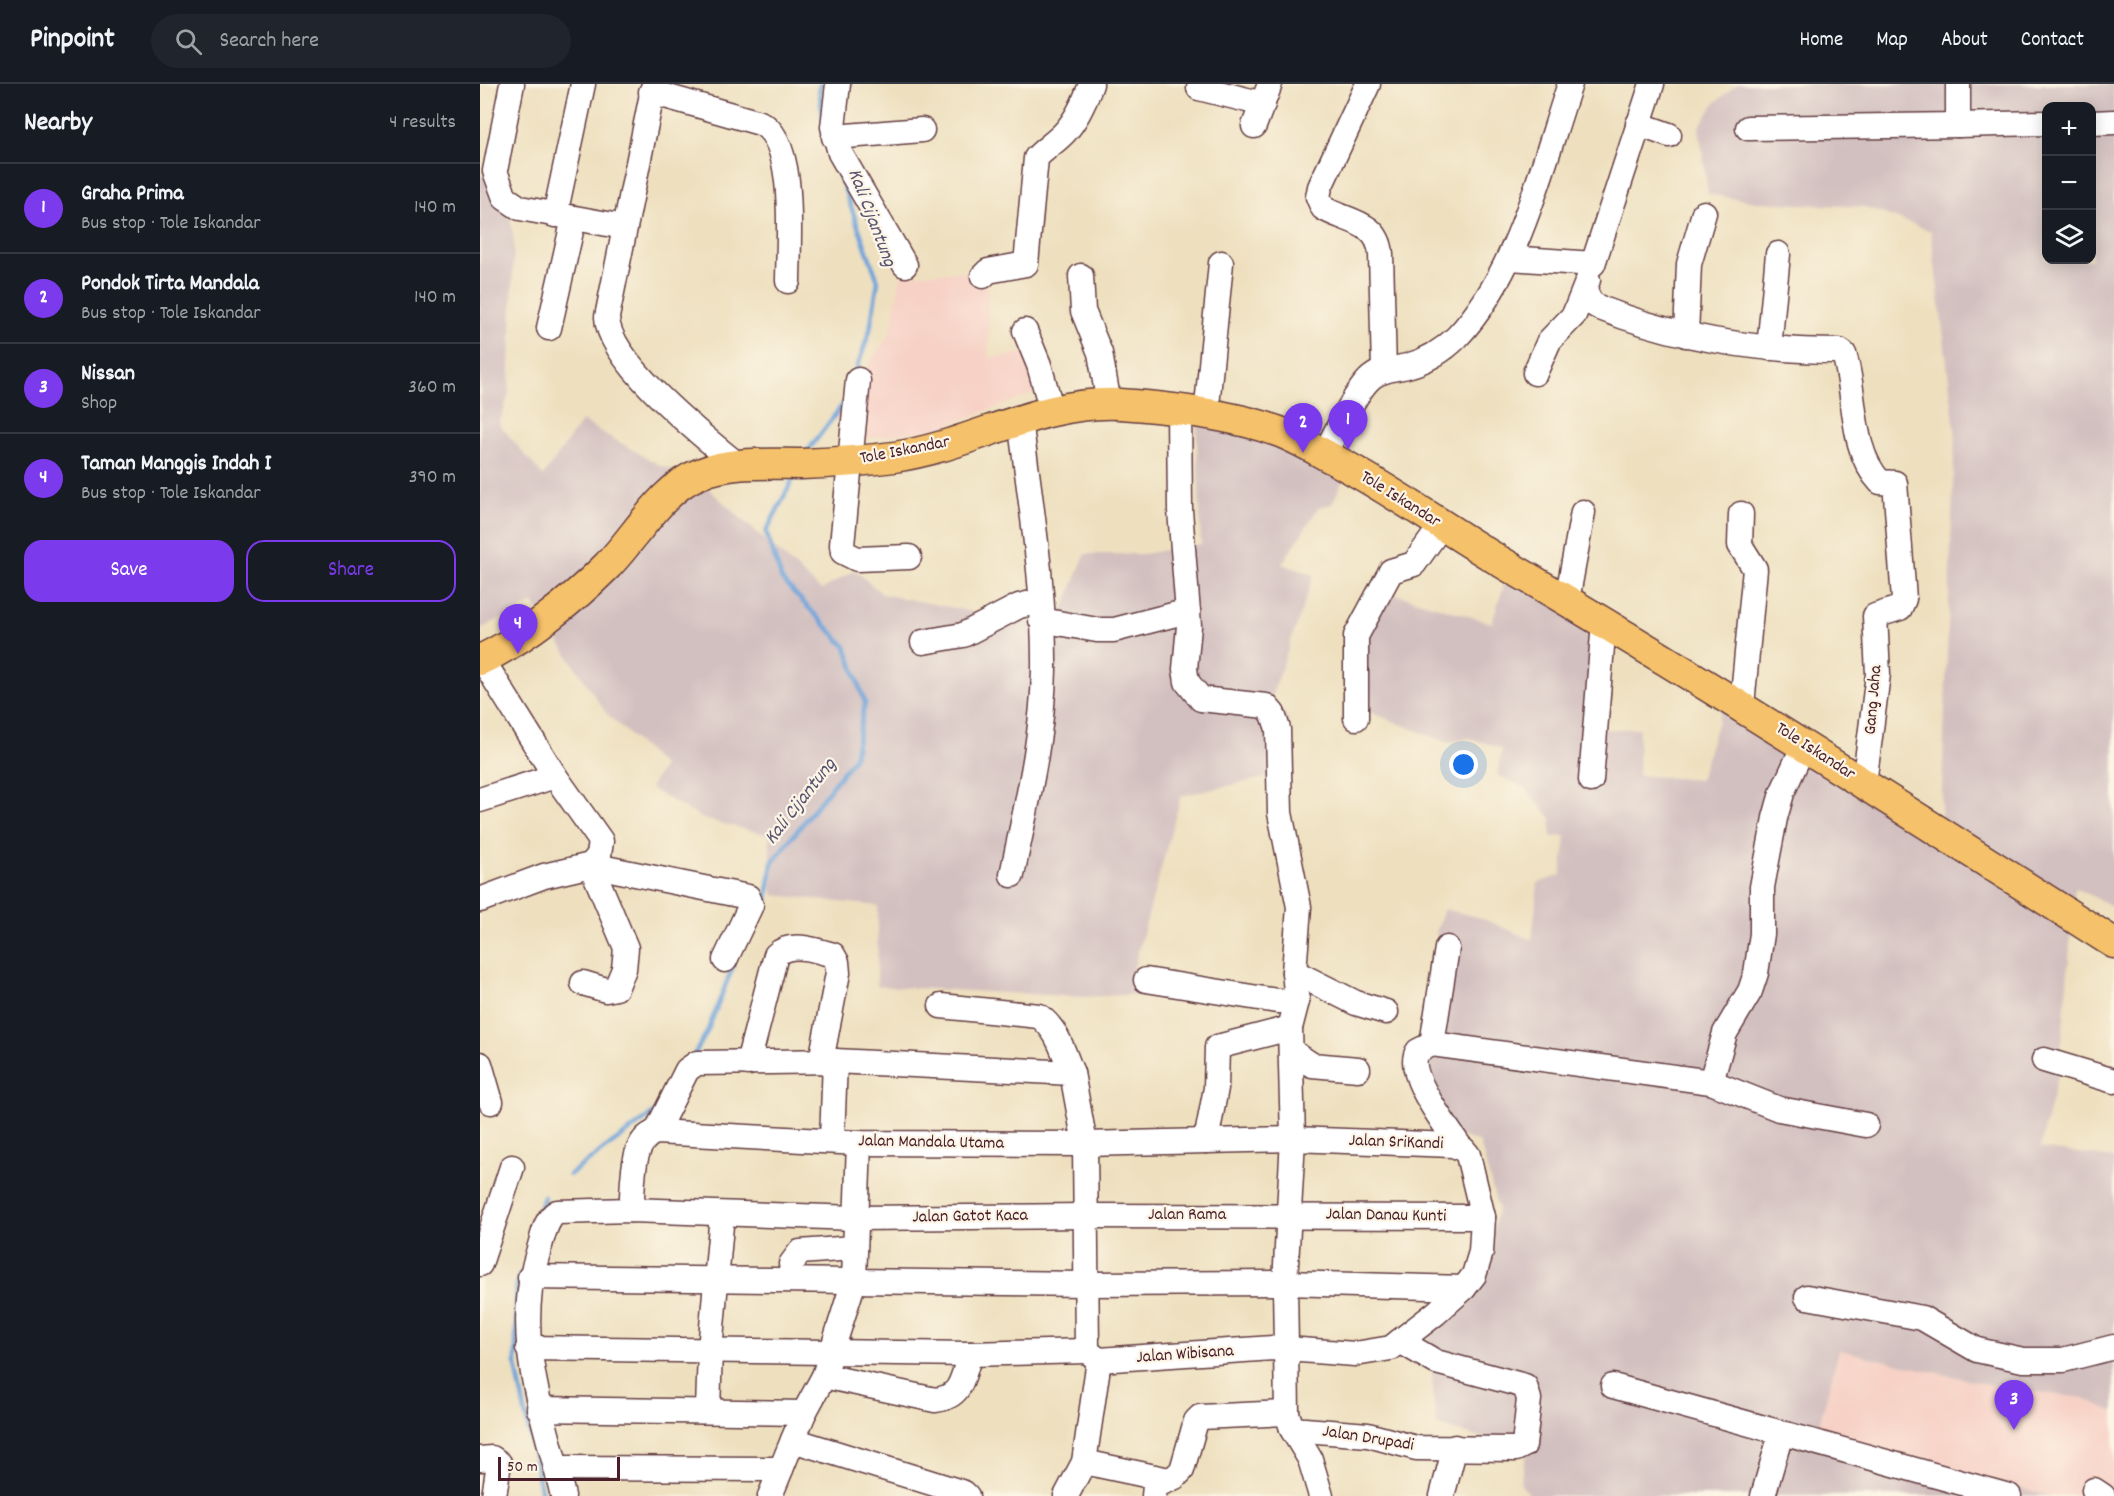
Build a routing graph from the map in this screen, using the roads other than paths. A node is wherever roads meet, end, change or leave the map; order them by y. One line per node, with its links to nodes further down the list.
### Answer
1 (512, 84): 22 (street)
2 (583, 84): 22 (street)
3 (838, 84): 20 (street)
4 (1090, 84): 29 (street)
5 (1368, 84): 37 (street)
6 (1570, 84): 25 (street)
7 (1652, 84): 15 (street)
8 (1958, 84): 16 (street)
9 (653, 88): 23 (street); 31 (street)
10 (1199, 88): 11 (street)
11 (1262, 105)
12 (2114, 122): 14 (street)
13 (2042, 123): 16 (street)
14 (2096, 123)
15 (1638, 124): 19 (street); 27 (street)
16 (1958, 125): 17 (street)
17 (1748, 128)
18 (922, 130): 20 (street)
19 (1669, 135)
20 (834, 137): 28 (street)
21 (1704, 213): 35 (street)
22 (565, 217): 23 (street); 33 (street)
23 (624, 227): 46 (street)
24 (1778, 254): 36 (street)
25 (1511, 258): 27 (street); 37 (street)
26 (1221, 263): 42 (street)
27 (1593, 264): 32 (street)
28 (905, 265)
29 (983, 276)
30 (1081, 276): 40 (street)
31 (788, 280)
32 (1585, 291): 35 (street); 38 (street)
33 (549, 328)
34 (1025, 331): 41 (street)
35 (1686, 335): 36 (street)
36 (1769, 348): 62 (street, Gang Jaha)
37 (1384, 371): 44 (street)
38 (1535, 373)
39 (858, 380): 45 (street)
40 (1108, 404): 41 (main road, Tole Iskandar); 42 (main road, Tole Iskandar)
41 (1052, 411): 43 (main road, Tole Iskandar)
42 (1193, 414): 44 (main road, Tole Iskandar); 53 (street)
43 (1020, 419): 45 (main road, Tole Iskandar); 52 (street)
44 (1323, 454): 49 (main road, Tole Iskandar)
45 (840, 462): 46 (main road, Tole Iskandar); 50 (street)
46 (748, 465): 56 (main road, Tole Iskandar)
47 (1582, 512): 51 (street)
48 (1741, 514): 57 (street)
49 (1441, 526): 51 (main road, Tole Iskandar); 58 (street)
50 (909, 557)
51 (1567, 600): 54 (main road, Tole Iskandar)
52 (1040, 610): 53 (street); 55 (street); 65 (street)
53 (1188, 611): 70 (street)
54 (1604, 622): 57 (main road, Tole Iskandar); 61 (street)
55 (923, 642)
56 (481, 660): 60 (street)
57 (1742, 705): 59 (main road, Tole Iskandar)
58 (1356, 718)
59 (1804, 745): 62 (main road, Tole Iskandar); 85 (street)
60 (555, 776): 63 (street); 64 (street)
61 (1591, 780)
62 (1864, 784): 67 (main road, Tole Iskandar)
63 (480, 800)
64 (591, 865): 66 (street); 69 (street); 72 (street)
65 (1012, 875)
66 (480, 900)
67 (2114, 943)
68 (1447, 948): 77 (street)
69 (725, 960)
70 (1294, 972): 73 (street); 75 (street)
71 (1146, 980): 73 (street)
72 (583, 983)
73 (1297, 1001): 76 (street)
74 (941, 1006): 83 (street)
75 (1386, 1012)
76 (1291, 1040): 82 (street); 89 (street); 91 (street)
77 (1432, 1044): 85 (street); 94 (street)
78 (2044, 1060): 84 (street)
79 (828, 1061): 80 (street); 80 (street); 83 (street); 90 (street)
80 (748, 1063): 88 (street)
81 (480, 1064): 86 (street)
82 (1358, 1069)
83 (1072, 1073): 93 (street)
84 (2114, 1081)
85 (1711, 1082): 87 (street)
86 (491, 1102)
87 (1866, 1125)
88 (656, 1132): 90 (street, Jalan Mandala Utama); 96 (street)
89 (1293, 1139): 91 (street, Jalan Mandala Utama); 94 (street, Jalan SriKandi); 99 (street)
90 (832, 1140): 92 (street, Jalan Mandala Utama)
91 (1206, 1141): 93 (street, Jalan Mandala Utama)
92 (859, 1143): 93 (street, Jalan Mandala Utama); 101 (street)
93 (1085, 1144): 98 (street)
94 (1460, 1147): 100 (street, Jalan SriKandi)
95 (512, 1167): 103 (street)
96 (631, 1210): 97 (street, Jalan Gatot Kaca); 105 (street, Jalan Gatot Kaca)
97 (722, 1214): 101 (street, Jalan Gatot Kaca); 106 (street)
98 (1085, 1215): 99 (street, Jalan Rama); 101 (street, Jalan Gatot Kaca); 109 (street)
99 (1289, 1215): 100 (street, Jalan Danau Kunti); 108 (street)
100 (1483, 1217): 110 (street, Jalan SriKandi)
101 (856, 1218): 102 (street)
102 (853, 1248): 104 (street); 107 (street)
103 (480, 1264)
104 (791, 1264)
105 (530, 1277): 106 (street); 114 (street)
106 (715, 1278): 107 (street); 116 (street)
107 (854, 1281): 109 (street); 117 (street)
108 (1285, 1283): 109 (street); 110 (street); 115 (street)
109 (1084, 1284): 119 (street)
110 (1464, 1288): 112 (street, Jalan Wibisana)
111 (1807, 1298): 113 (street)
112 (1400, 1341): 115 (street, Jalan Wibisana); 128 (street, Jalan Drupadi)
113 (2114, 1347)
114 (528, 1348): 116 (street, Jalan Wibisana); 122 (street)
115 (1286, 1348): 119 (street, Jalan Wibisana); 125 (street)
116 (710, 1350): 117 (street, Jalan Wibisana); 123 (street)
117 (832, 1352): 118 (street, Jalan Wibisana); 120 (street)
118 (970, 1354): 119 (street, Jalan Wibisana); 120 (street)
119 (1093, 1356): 130 (street)
120 (824, 1376): 124 (street)
121 (1613, 1386): 126 (street)
122 (539, 1409): 123 (street); 131 (street)
123 (708, 1410): 124 (street)
124 (804, 1413): 127 (street)
125 (1290, 1421): 128 (street, Jalan Drupadi); 133 (street, Jalan Drupadi); 139 (street)
126 (1781, 1434): 141 (street); 142 (street)
127 (793, 1440): 132 (street); 137 (street)
128 (1455, 1447): 140 (street)
129 (480, 1459): 134 (street)
130 (1084, 1462): 133 (street); 138 (street)
131 (557, 1468): 132 (street); 135 (street)
132 (780, 1469): 136 (street)
133 (1161, 1488)
134 (494, 1496)
135 (563, 1496)
136 (770, 1496)
137 (967, 1496)
138 (1066, 1496)
139 (1321, 1496)
140 (1442, 1496)
141 (1763, 1496)
142 (2009, 1496)

